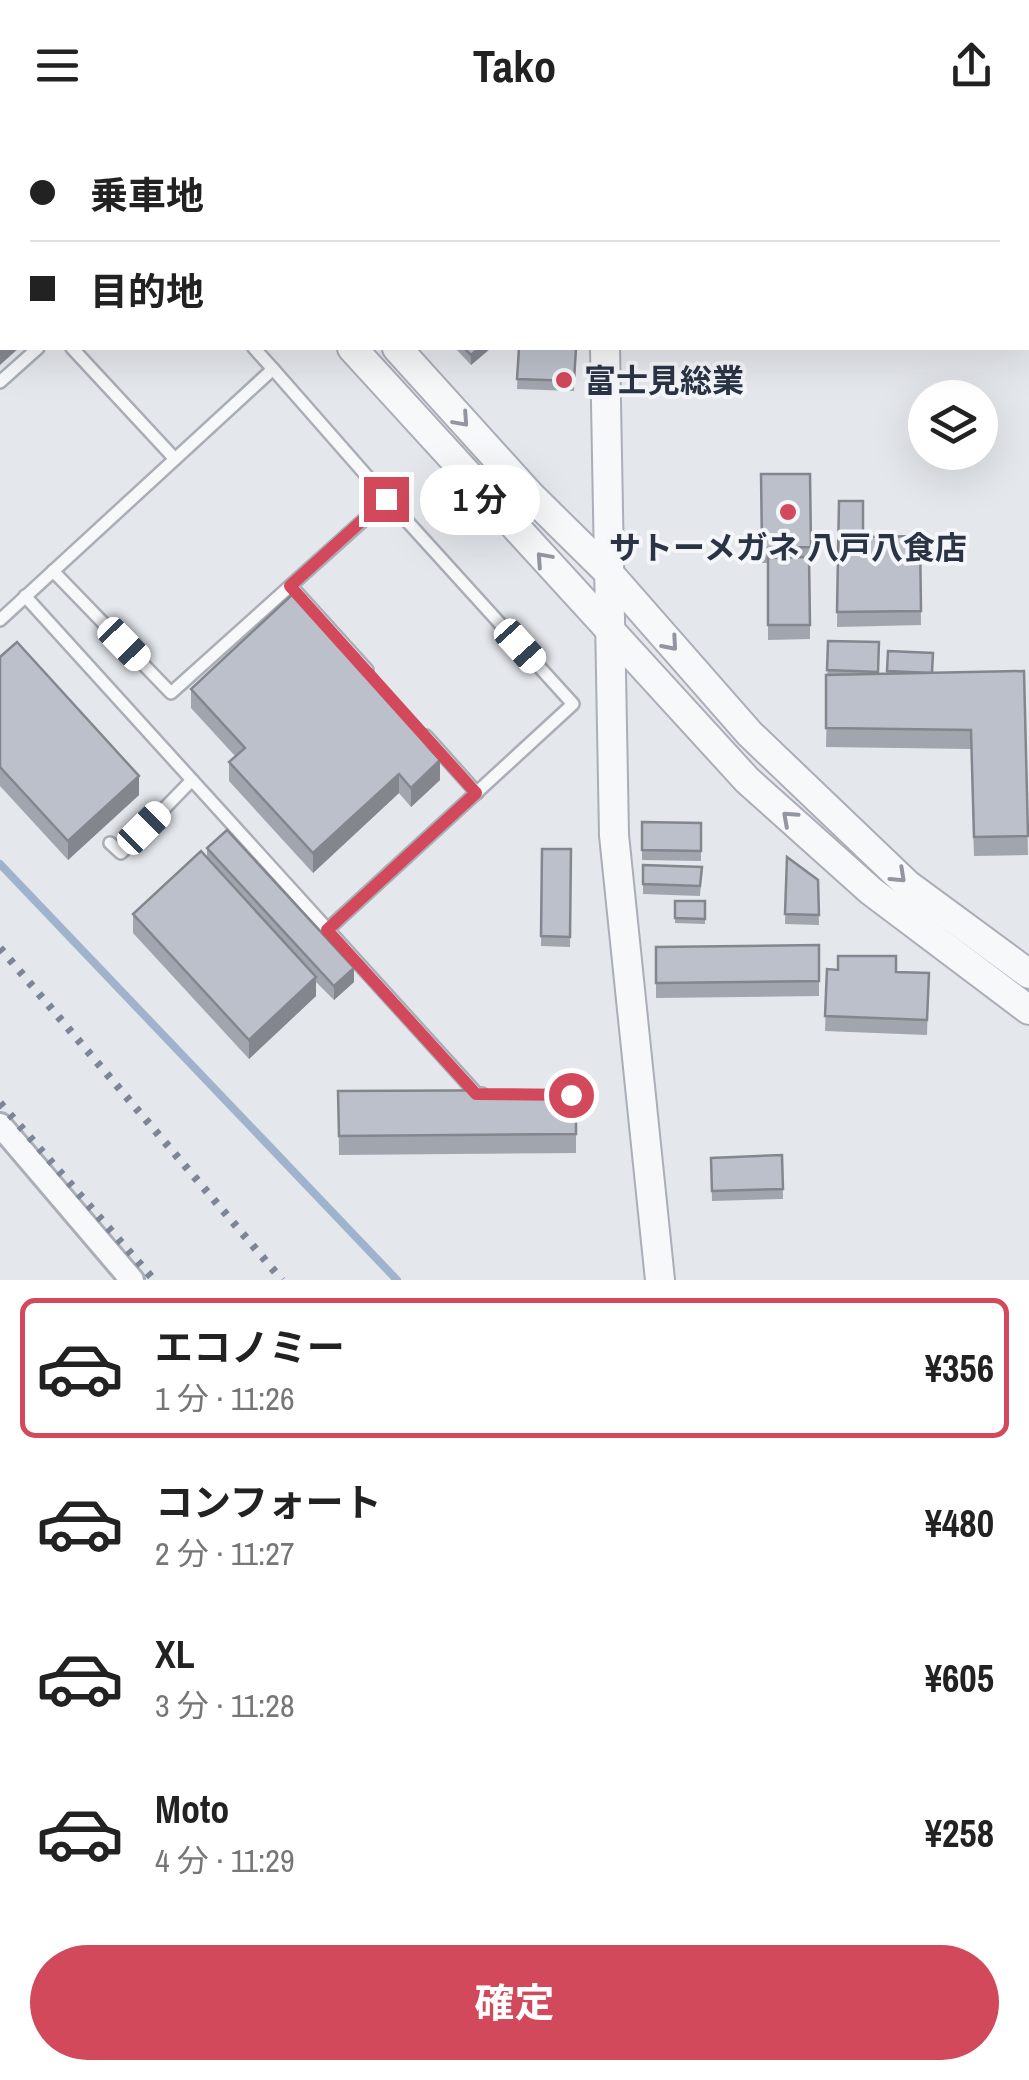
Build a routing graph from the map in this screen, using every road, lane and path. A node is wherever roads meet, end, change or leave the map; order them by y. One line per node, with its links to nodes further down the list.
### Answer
1 (36, 350): 8 (lane)
2 (74, 350): 9 (lane)
3 (256, 350): 7 (lane)
4 (354, 350): 16 (street, one-way to 4)
5 (399, 350): 12 (street, one-way to 12)
6 (605, 350): 12 (street)
7 (273, 369): 9 (lane); 10 (lane)
8 (0, 382)
9 (174, 459): 11 (lane)
10 (386, 499): 13 (lane); 20 (lane)
11 (53, 571): 13 (lane); 14 (lane)
12 (607, 571): 16 (street); 23 (street, one-way to 23)
13 (290, 586): 17 (lane)
14 (25, 596): 15 (lane); 19 (lane)
15 (0, 620)
16 (608, 631): 24 (street, one-way to 16); 28 (street)
17 (370, 674)
18 (410, 719): 20 (lane)
19 (192, 780): 21 (lane); 22 (lane)
20 (476, 793): 22 (lane)
21 (110, 843)
22 (327, 930): 25 (lane)
23 (1029, 974)
24 (1025, 999)
25 (496, 1094)
26 (0, 1125): 27 (street)
27 (132, 1280)
28 (660, 1280)

